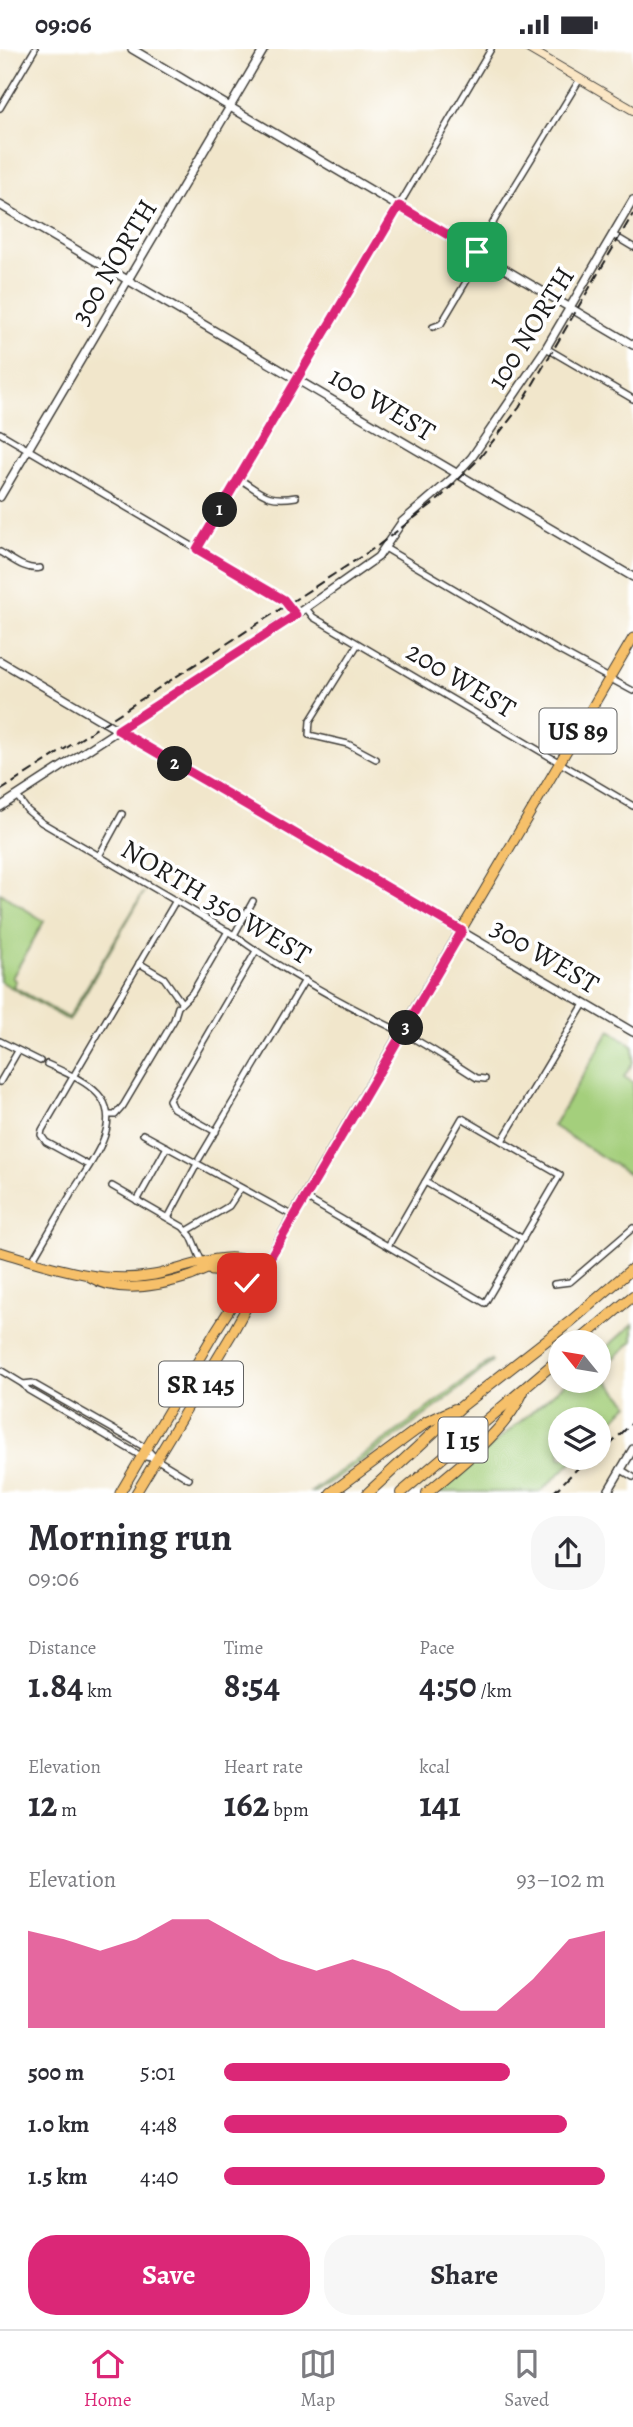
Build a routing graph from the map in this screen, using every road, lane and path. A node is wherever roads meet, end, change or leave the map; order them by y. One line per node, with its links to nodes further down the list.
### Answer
1 (35, 49): 8 (street)
2 (132, 49): 7 (street)
3 (264, 49): 7 (street, 300 NORTH)
4 (492, 49): 12 (street)
5 (529, 49): 6 (main road)
6 (580, 79): 9 (main road); 15 (street)
7 (230, 107): 12 (street); 16 (street, 300 NORTH)
8 (0, 108)
9 (633, 110)
10 (633, 199): 13 (street, 100 NORTH)
11 (0, 205): 16 (street, 100 WEST)
12 (399, 206): 15 (street); 21 (street)
13 (613, 235): 14 (street); 17 (street, 100 NORTH)
14 (633, 247)
15 (480, 254): 17 (street); 18 (street)
16 (128, 280): 21 (street, 100 WEST); 24 (street, 300 NORTH)
17 (570, 307): 19 (street); 20 (street, 100 NORTH)
18 (433, 327)
19 (633, 345)
20 (546, 348): 22 (street); 25 (street, 100 NORTH)
21 (296, 379): 25 (street, 100 WEST); 26 (street)
22 (633, 399)
23 (0, 433): 24 (street)
24 (28, 450): 27 (street, 300 NORTH); 30 (street)
25 (457, 474): 29 (street, 100 NORTH); 33 (street, 100 WEST)
26 (238, 478): 28 (street); 30 (street)
27 (0, 497)
28 (296, 497)
29 (385, 548): 34 (street, 100 NORTH); 39 (street)
30 (197, 549): 35 (street)
31 (0, 552): 32 (street)
32 (40, 568)
33 (633, 577)
34 (306, 608): 35 (street, 100 NORTH); 37 (street, 200 WEST)
35 (296, 615): 41 (street, 100 NORTH)
36 (633, 638): 39 (main road, US 89)
37 (358, 644): 42 (street); 43 (street, 200 WEST)
38 (0, 661): 41 (street, 300 WEST)
39 (608, 678): 40 (street); 43 (main road, US 89)
40 (633, 691)
41 (118, 730): 44 (street, 100 NORTH); 51 (street, 300 WEST)
42 (376, 759)
43 (559, 762): 45 (street, 200 WEST); 51 (main road, US 89)
44 (17, 796): 46 (street, 100 NORTH); 48 (street, NORTH 350 WEST)
45 (633, 806)
46 (0, 807)
47 (122, 814): 48 (street)
48 (99, 856): 50 (street, NORTH 350 WEST)
49 (253, 901): 52 (street)
50 (175, 902): 52 (street, NORTH 350 WEST); 54 (street)
51 (462, 931): 57 (street, 300 WEST); 59 (main road, US 89)
52 (231, 933): 53 (street, NORTH 350 WEST); 56 (street)
53 (256, 951): 55 (street, NORTH 350 WEST); 68 (street)
54 (139, 963): 56 (street); 64 (street)
55 (305, 981): 59 (street, NORTH 350 WEST); 68 (street)
56 (181, 1002): 67 (street)
57 (584, 1004): 58 (street, 300 WEST); 70 (street)
58 (633, 1032)
59 (402, 1033): 65 (street, NORTH 350 WEST); 77 (main road, US 89)
60 (0, 1041): 61 (street)
61 (18, 1051): 62 (street); 66 (street)
62 (40, 1061)
63 (47, 1064): 64 (street)
64 (72, 1076): 67 (street); 73 (street)
65 (485, 1079)
66 (0, 1081)
67 (108, 1115): 73 (street)
68 (216, 1132): 72 (street)
69 (143, 1134): 71 (street)
70 (502, 1142): 74 (street); 83 (street)
71 (167, 1147): 72 (street); 78 (street)
72 (198, 1161): 76 (street); 80 (street)
73 (88, 1165): 86 (street)
74 (425, 1182): 83 (street); 84 (street)
75 (112, 1186): 78 (street)
76 (241, 1188): 79 (street); 82 (street)
77 (304, 1197): 79 (main road, US 89); 84 (street)
78 (137, 1201): 80 (street)
79 (293, 1216): 89 (main road, US 89)
80 (168, 1218): 82 (street)
81 (633, 1228): 91 (street)
82 (187, 1231): 87 (street)
83 (523, 1239): 84 (street)
84 (388, 1246)
85 (0, 1252): 86 (main road)
86 (32, 1261): 90 (main road)
87 (202, 1267): 89 (main road); 90 (main road); 90 (main road); 94 (main road)
88 (633, 1268): 98 (highway, I 15)
89 (261, 1273): 94 (main road, SR 145); 101 (main road, SR 145)
90 (89, 1276)
91 (554, 1284)
92 (633, 1296): 93 (highway)
93 (592, 1330)
94 (215, 1332): 100 (main road, SR 145)
95 (548, 1368): 97 (highway, I 15)
96 (0, 1370): 100 (street)
97 (525, 1388): 109 (highway, I 15); 110 (highway)
98 (462, 1406): 107 (highway); 108 (highway, I 15)
99 (633, 1448): 102 (street)
100 (143, 1452): 101 (street); 105 (main road, SR 145)
101 (156, 1459): 104 (street); 106 (main road, SR 145)
102 (620, 1469): 103 (street); 111 (street)
103 (633, 1477)
104 (189, 1479)
105 (120, 1493)
106 (136, 1493)
107 (331, 1493)
108 (368, 1493)
109 (401, 1493)
110 (427, 1493)
111 (607, 1493)

